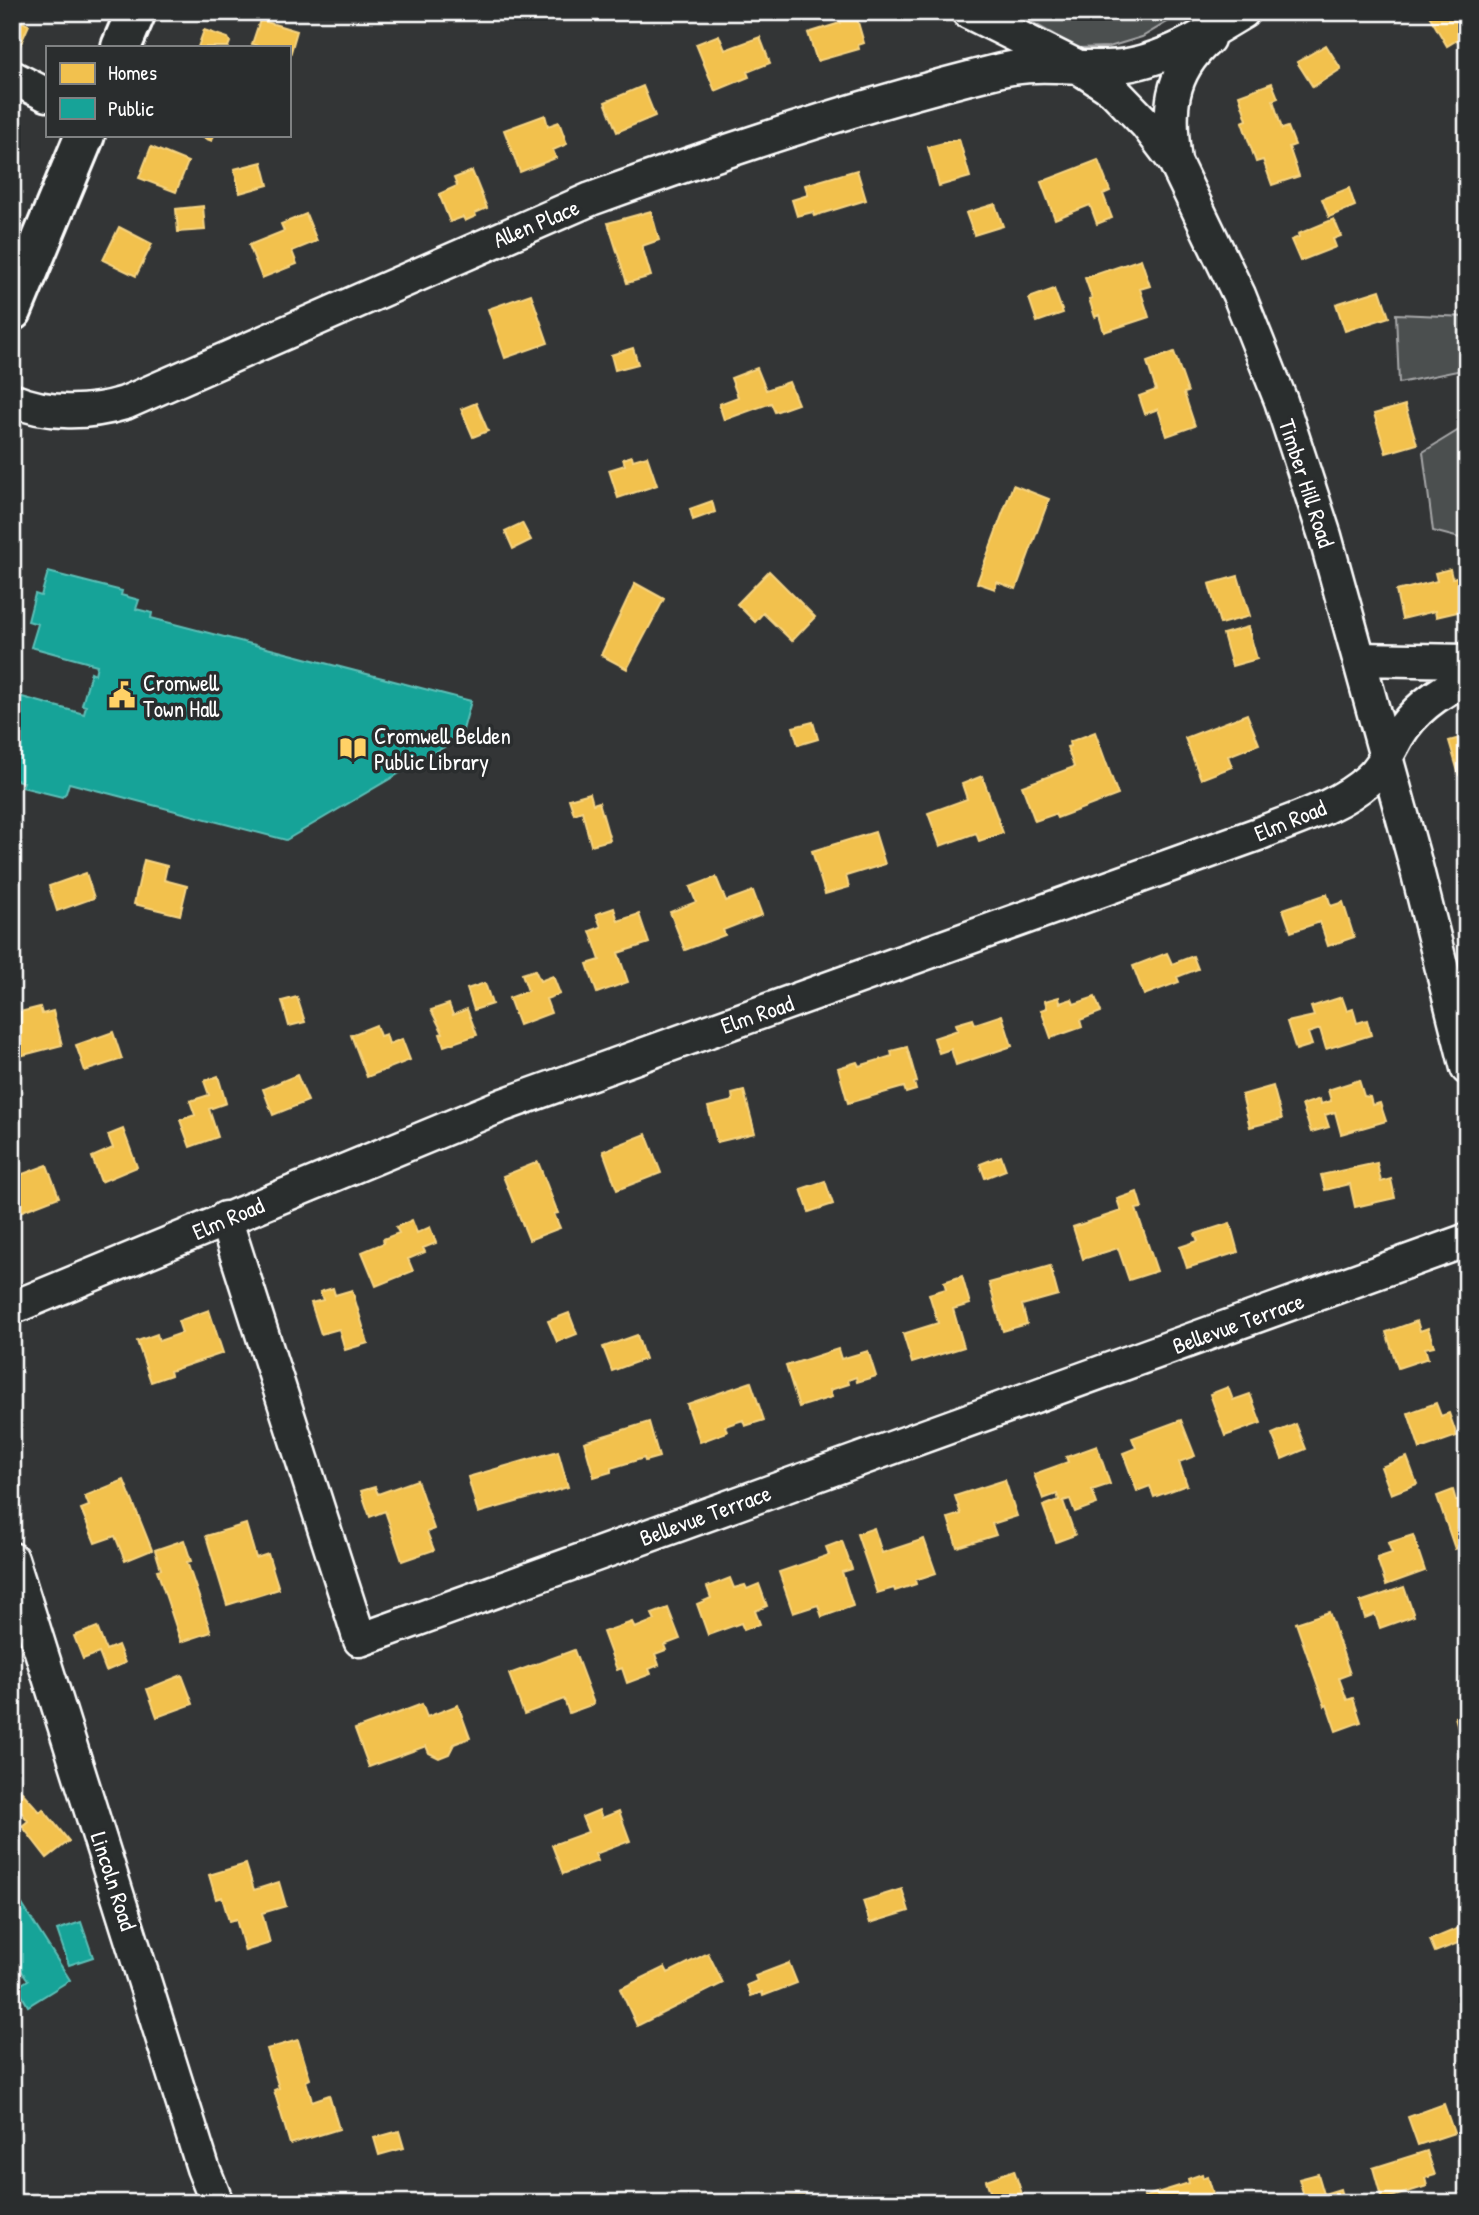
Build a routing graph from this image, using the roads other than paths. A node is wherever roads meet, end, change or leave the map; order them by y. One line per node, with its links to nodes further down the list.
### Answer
1 (136, 12): 4 (main road)
2 (968, 12): 5 (street, Timber Hill Road)
3 (1235, 17): 5 (street, Allen Place); 9 (street)
4 (121, 46)
5 (1075, 65): 9 (street, Timber Hill Road); 11 (street, Allen Place)
6 (12, 77): 7 (street)
7 (46, 94)
8 (85, 136): 10 (main road)
9 (1175, 162): 12 (street, Timber Hill Road)
10 (12, 311)
11 (12, 400)
12 (1360, 659): 13 (street); 15 (street, Timber Hill Road)
13 (1467, 660)
14 (1467, 679): 15 (street, Elm Road)
15 (1387, 759): 16 (street, Timber Hill Road); 17 (street, Elm Road)
16 (1467, 1069)
17 (225, 1218): 18 (street, Bellevue Terrace); 19 (street, Elm Road)
18 (1467, 1240)
19 (12, 1308)
20 (12, 1559): 21 (street, Lincoln Road)
21 (23, 1638): 22 (street, Lincoln Road)
22 (217, 2203)

